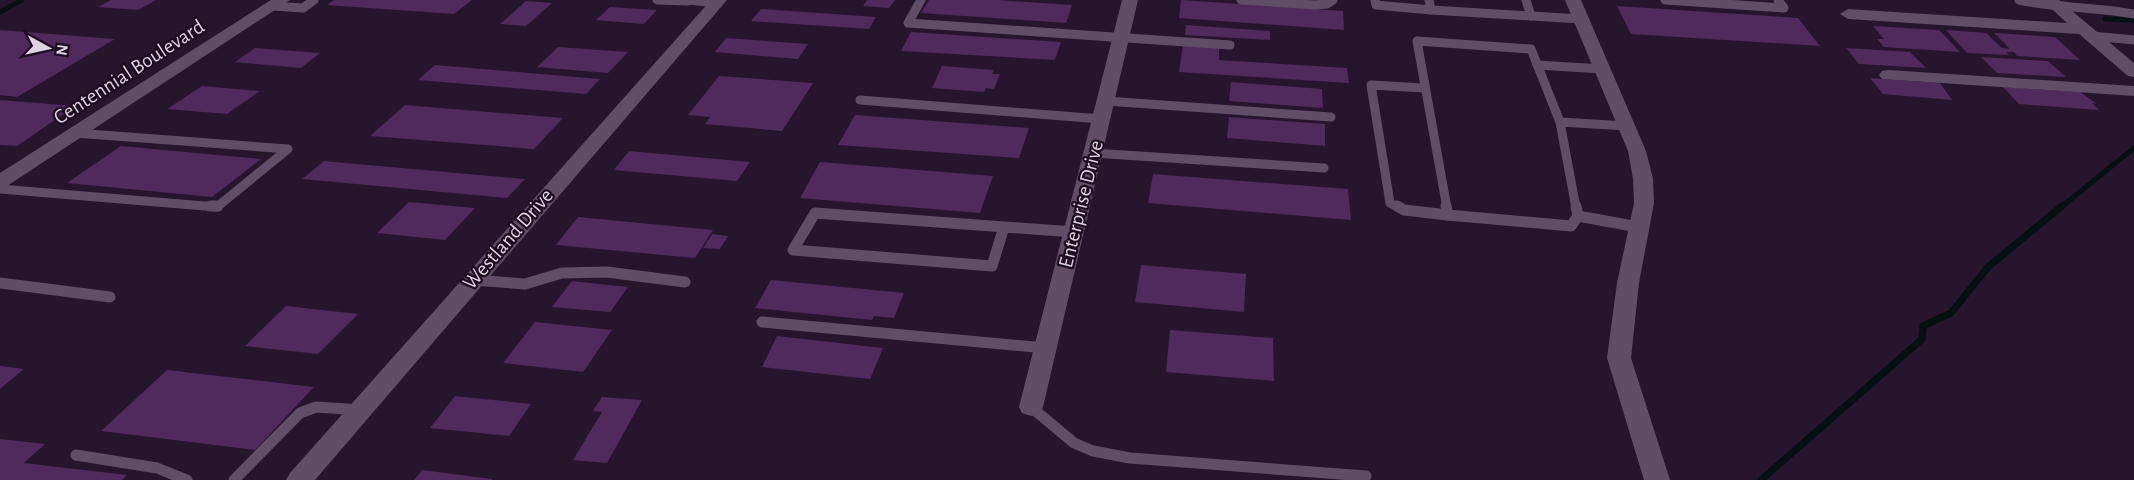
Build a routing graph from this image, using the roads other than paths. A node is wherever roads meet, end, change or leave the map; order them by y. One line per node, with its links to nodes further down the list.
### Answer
1 (314, 0): 17 (lane)
2 (657, 0): 3 (lane)
3 (689, 0): 16 (lane)
4 (921, 0): 26 (lane)
5 (1121, 0): 6 (lane)
6 (1130, 0): 26 (street, Enterprise Drive)
7 (1241, 0): 8 (lane)
8 (1333, 0)
9 (1375, 0): 19 (lane)
10 (1429, 0): 19 (lane)
11 (1526, 0): 24 (lane)
12 (1665, 0): 13 (lane)
13 (1778, 0)
14 (2019, 0): 18 (lane)
15 (2106, 0): 21 (lane)
16 (718, 1): 50 (street, Westland Drive)
17 (277, 3): 40 (street, Centennial Boulevard)
18 (2053, 3): 21 (lane); 25 (street)
19 (1431, 10): 24 (lane)
20 (1577, 10): 24 (lane); 30 (street)
21 (2114, 10): 23 (lane)
22 (1848, 14): 25 (street)
23 (2134, 14)
24 (1532, 16)
25 (2088, 33): 27 (lane); 31 (street)
26 (1121, 37): 28 (lane); 36 (street, Enterprise Drive)
27 (2134, 40)
28 (1230, 45)
29 (1537, 65): 30 (lane); 33 (lane); 38 (lane)
30 (1603, 69): 39 (street)
31 (2134, 72)
32 (1888, 75): 34 (street)
33 (1425, 88): 45 (lane); 45 (lane)
34 (2134, 91)
35 (860, 100): 36 (lane)
36 (1104, 110): 37 (lane); 41 (street, Enterprise Drive)
37 (1331, 117)
38 (1560, 122): 39 (lane); 46 (lane)
39 (1627, 126): 48 (street)
40 (75, 133): 43 (street, Centennial Boulevard); 44 (lane)
41 (1093, 153): 42 (lane); 49 (street, Enterprise Drive)
42 (1324, 168)
43 (0, 182)
44 (0, 189)
45 (1448, 215): 46 (lane)
46 (1578, 216): 48 (lane)
47 (1004, 227): 47 (lane); 49 (lane)
48 (1638, 227): 63 (street)
49 (1074, 232): 55 (street, Enterprise Drive)
50 (473, 280): 51 (lane); 57 (street, Westland Drive)
51 (685, 282)
52 (0, 283): 53 (lane)
53 (110, 297)
54 (762, 322): 55 (lane)
55 (1046, 348): 56 (street, Enterprise Drive)
56 (1031, 407): 59 (lane)
57 (361, 410): 61 (lane); 62 (street, Westland Drive)
58 (76, 455): 60 (lane)
59 (1366, 476)
60 (187, 480)
61 (234, 480)
62 (299, 480)
63 (1657, 480)

